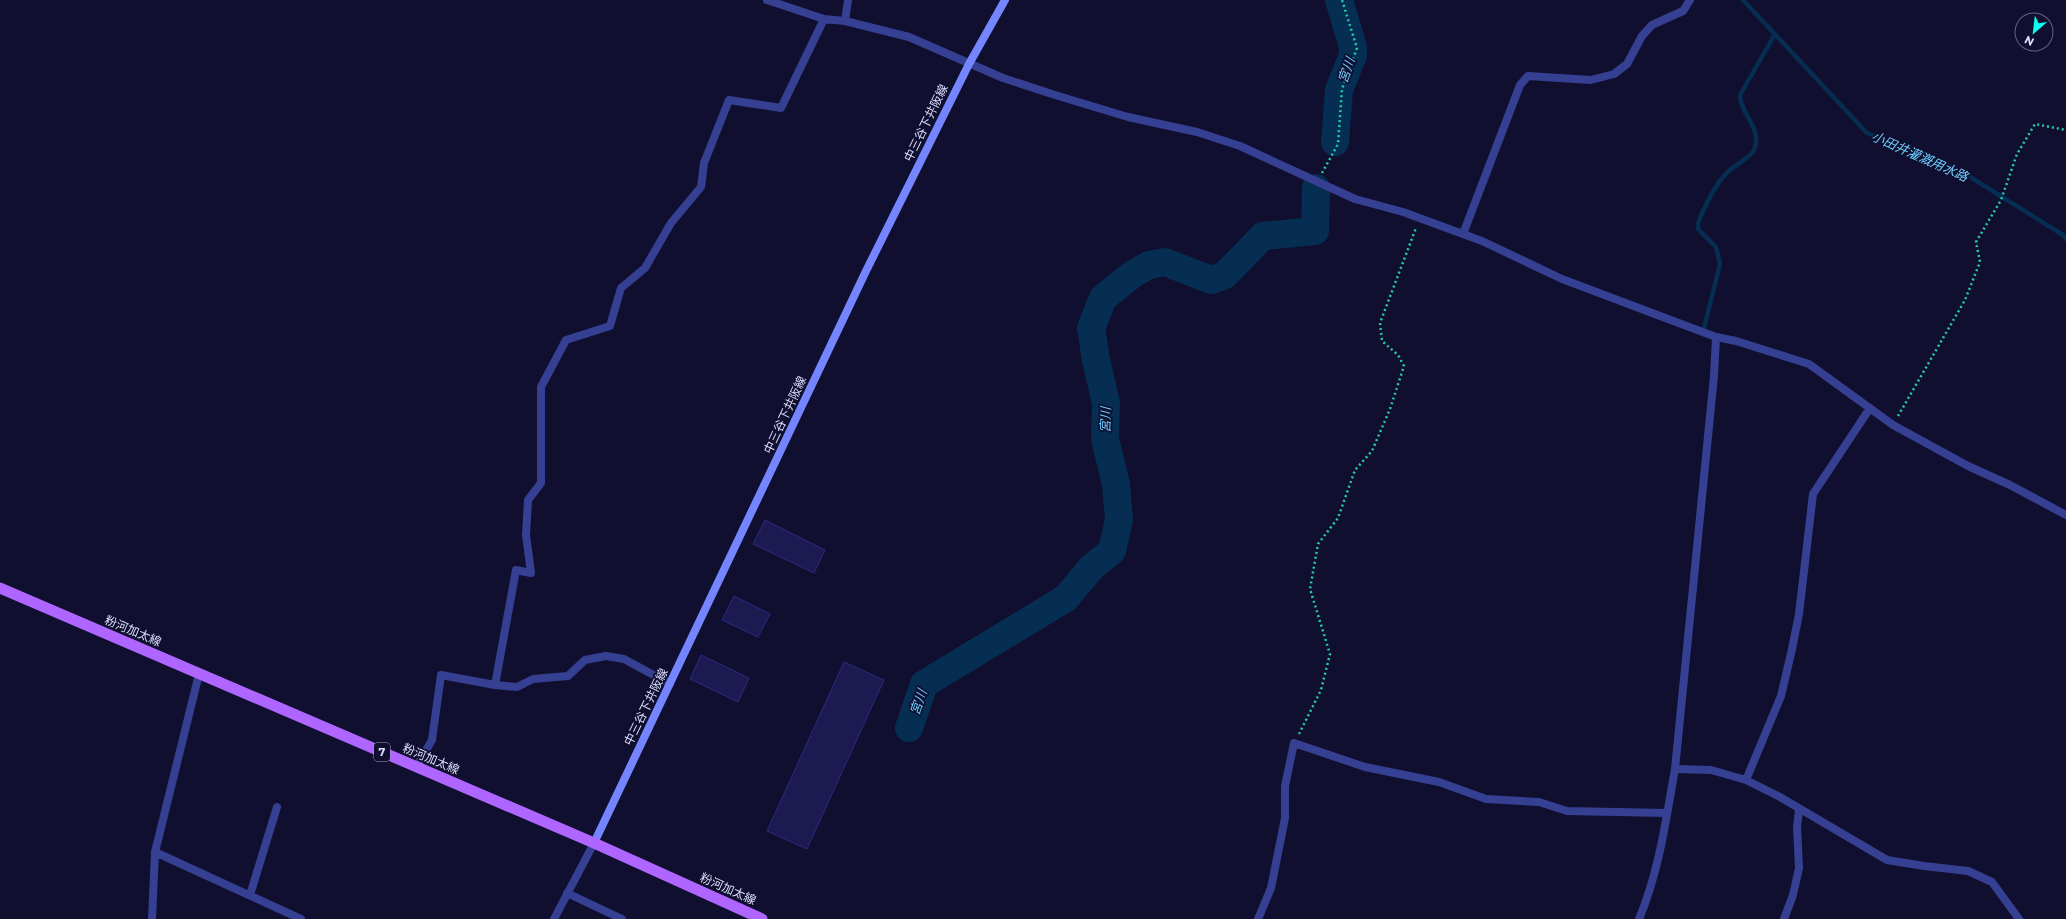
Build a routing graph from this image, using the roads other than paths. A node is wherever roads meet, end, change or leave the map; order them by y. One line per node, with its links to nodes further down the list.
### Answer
1 (767, 0): 5 (street)
2 (848, 0): 6 (street)
3 (1005, 0): 7 (main road, 中三谷下井阪線)
4 (1690, 0): 8 (street)
5 (824, 19): 6 (street); 15 (street)
6 (845, 20): 7 (street)
7 (969, 64): 8 (street); 14 (main road, 中三谷下井阪線)
8 (1463, 234): 9 (street)
9 (1716, 337): 10 (street); 17 (street)
10 (1870, 408): 11 (street); 18 (street)
11 (2066, 515)
12 (0, 588): 13 (main road, 粉河加太線 / 7)
13 (199, 674): 16 (main road, 粉河加太線 / 7); 23 (street)
14 (670, 684): 15 (street); 22 (main road, 中三谷下井阪線)
15 (495, 685): 16 (street)
16 (417, 766): 22 (main road, 粉河加太線 / 7)
17 (1675, 769): 18 (street); 21 (street)
18 (1746, 780): 20 (street)
19 (277, 807): 25 (street)
20 (1799, 810): 33 (street); 34 (street)
21 (1667, 813): 31 (street); 32 (street)
22 (594, 843): 24 (street); 30 (main road, 粉河加太線 / 7)
23 (155, 852): 25 (street); 26 (street)
24 (567, 893): 28 (street); 29 (street)
25 (250, 895): 27 (street)
26 (152, 919)
27 (301, 919)
28 (554, 919)
29 (622, 919)
30 (762, 919)
31 (1258, 919)
32 (1639, 919)
33 (1784, 919)
34 (2020, 919)

